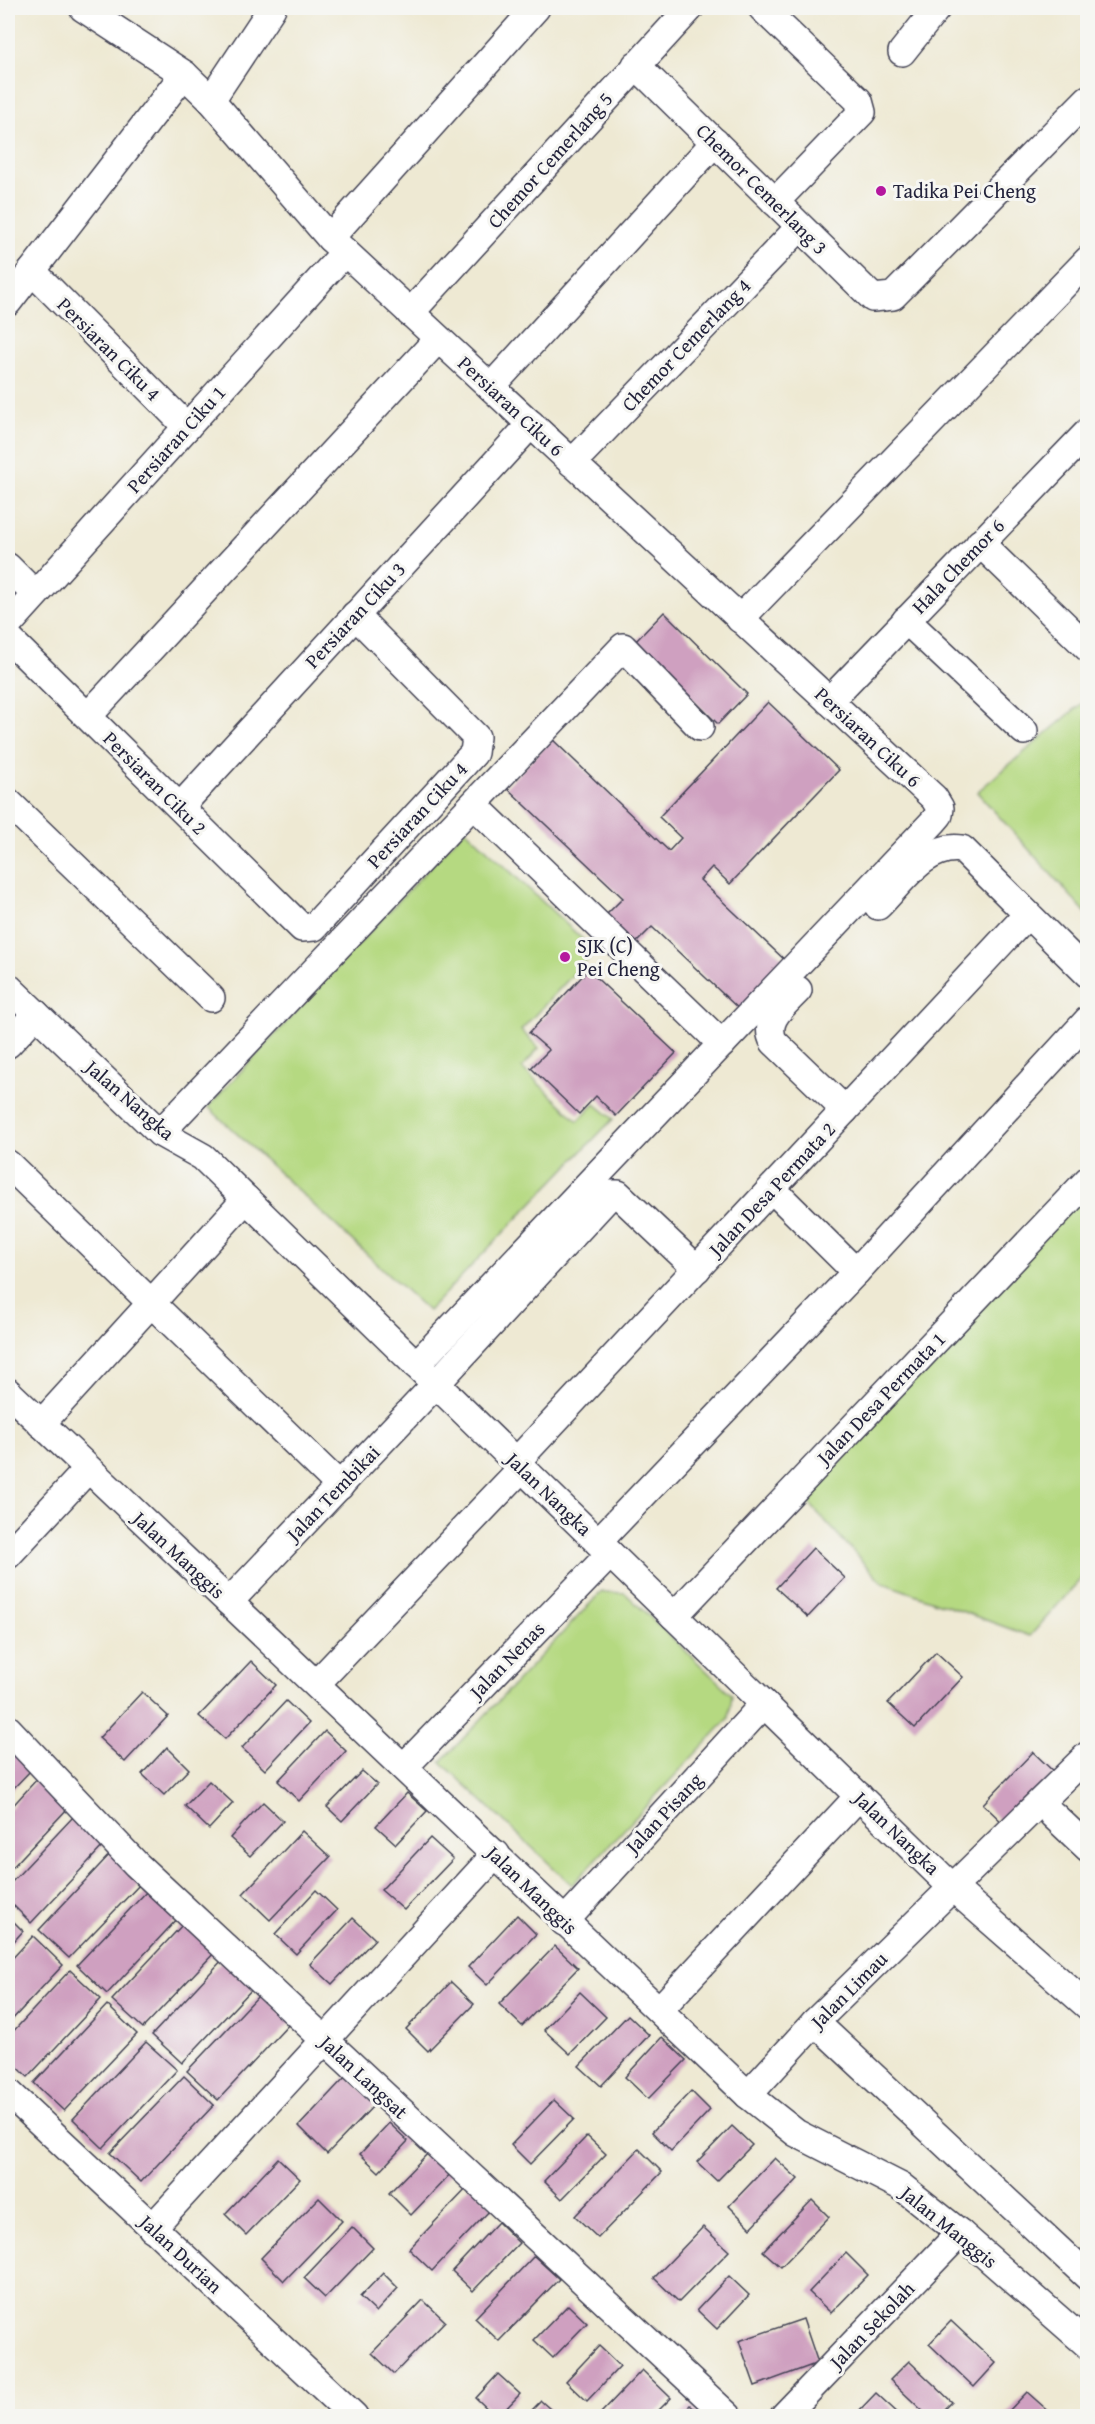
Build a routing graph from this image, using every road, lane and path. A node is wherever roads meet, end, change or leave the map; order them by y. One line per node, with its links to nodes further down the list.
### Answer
1 (83, 8): 7 (street, Persiaran Ciku 6)
2 (272, 8): 12 (street)
3 (536, 8): 16 (street, Persiaran Ciku 1)
4 (690, 8): 9 (street, Chemor Cemerlang 5)
5 (937, 8): 8 (street)
6 (777, 13): 14 (street)
7 (115, 16): 10 (street, Persiaran Ciku 6)
8 (902, 52)
9 (636, 65): 13 (street, Chemor Cemerlang 3); 20 (street, Chemor Cemerlang 5)
10 (184, 74): 12 (street, Persiaran Ciku 6); 18 (street)
11 (1088, 99): 15 (street, Chemor Cemerlang 3)
12 (211, 100): 16 (street, Persiaran Ciku 6)
13 (715, 142): 14 (street, Chemor Cemerlang 3); 22 (street)
14 (775, 202): 15 (street, Chemor Cemerlang 3)
15 (800, 227): 26 (street, Chemor Cemerlang 4)
16 (337, 245): 20 (street, Persiaran Ciku 6); 24 (street, Persiaran Ciku 1)
17 (1088, 260): 31 (street)
18 (32, 271): 19 (street); 24 (street, Persiaran Ciku 4)
19 (8, 302)
20 (410, 312): 21 (street, Persiaran Ciku 6)
21 (438, 339): 22 (street, Persiaran Ciku 6); 37 (street)
22 (491, 387): 23 (street, Persiaran Ciku 6)
23 (531, 424): 26 (street, Persiaran Ciku 6); 30 (street, Persiaran Ciku 3)
24 (187, 427): 29 (street, Persiaran Ciku 1)
25 (1088, 432): 27 (street, Hala Chemor 6)
26 (572, 463): 31 (street, Persiaran Ciku 6)
27 (980, 543): 32 (street, Hala Chemor 6); 35 (street)
28 (8, 567): 29 (street)
29 (35, 594): 33 (street, Persiaran Ciku 1)
30 (355, 615): 42 (street, Persiaran Ciku 3); 44 (street, Persiaran Ciku 4)
31 (740, 619): 36 (street, Persiaran Ciku 6)
32 (906, 620): 36 (street, Hala Chemor 6); 39 (street)
33 (8, 625)
34 (8, 638): 37 (street, Persiaran Ciku 2)
35 (1088, 648)
36 (829, 700): 51 (street, Persiaran Ciku 6)
37 (88, 716): 42 (street, Persiaran Ciku 2)
38 (700, 727): 41 (street)
39 (1024, 731)
40 (8, 802): 47 (street)
41 (474, 804): 51 (street); 53 (street)
42 (180, 807): 44 (street, Persiaran Ciku 2)
43 (1027, 915): 45 (street); 52 (street, Jalan Desa Permata 2); 52 (street)
44 (302, 928)
45 (1088, 974)
46 (8, 987): 48 (street, Jalan Nangka)
47 (211, 998)
48 (36, 1014): 50 (street); 53 (street, Jalan Nangka)
49 (1088, 1020): 59 (street, Jalan Nenas)
50 (8, 1044)
51 (722, 1044): 61 (street)
52 (845, 1110): 56 (street, Jalan Desa Permata 2)
53 (160, 1133): 57 (street, Jalan Nangka)
54 (8, 1164): 60 (street)
55 (1088, 1180): 71 (street, Jalan Desa Permata 1)
56 (773, 1190): 58 (street, Jalan Desa Permata 2); 59 (street)
57 (246, 1199): 60 (street); 61 (street, Jalan Nangka)
58 (697, 1269): 62 (street, Jalan Tembikai); 65 (street, Jalan Desa Permata 2)
59 (856, 1272): 68 (street, Jalan Nenas)
60 (151, 1303): 64 (street); 67 (street)
61 (416, 1365): 62 (street, Jalan Nangka)
62 (436, 1384): 65 (street, Jalan Nangka); 67 (street, Jalan Tembikai)
63 (8, 1392): 64 (street, Jalan Manggis)
64 (41, 1424): 66 (street, Jalan Manggis)
65 (519, 1465): 68 (street, Jalan Nangka); 72 (street, Jalan Desa Permata 2)
66 (88, 1469): 69 (street); 70 (street, Jalan Manggis)
67 (340, 1486): 70 (street, Jalan Tembikai)
68 (604, 1548): 71 (street, Jalan Nangka); 76 (street, Jalan Nenas)
69 (8, 1555)
70 (229, 1602): 72 (street, Jalan Manggis)
71 (674, 1616): 73 (street, Jalan Nangka)
72 (316, 1684): 76 (street, Jalan Manggis)
73 (764, 1704): 77 (street, Jalan Nangka); 82 (street, Jalan Pisang)
74 (8, 1729): 86 (street, Jalan Langsat)
75 (1088, 1755): 81 (street, Jalan Limau)
76 (404, 1767): 80 (street, Jalan Manggis)
77 (859, 1796): 81 (street, Jalan Nangka); 84 (street)
78 (1053, 1815): 79 (street)
79 (1088, 1848)
80 (496, 1854): 82 (street, Jalan Manggis); 86 (street)
81 (952, 1887): 83 (street, Jalan Nangka); 85 (street, Jalan Limau)
82 (564, 1922): 84 (street, Jalan Manggis)
83 (1082, 1991)
84 (658, 2010): 88 (street, Jalan Manggis)
85 (815, 2022): 88 (street, Jalan Limau); 91 (street)
86 (325, 2040): 89 (street); 94 (street, Jalan Langsat)
87 (8, 2092): 89 (street, Jalan Durian)
88 (748, 2096): 90 (street, Jalan Manggis)
89 (152, 2228): 93 (street, Jalan Durian)
90 (960, 2233): 92 (street, Jalan Manggis); 95 (street, Jalan Sekolah)
91 (1088, 2277)
92 (1088, 2345)
93 (354, 2416)
94 (728, 2416)
95 (784, 2416)

